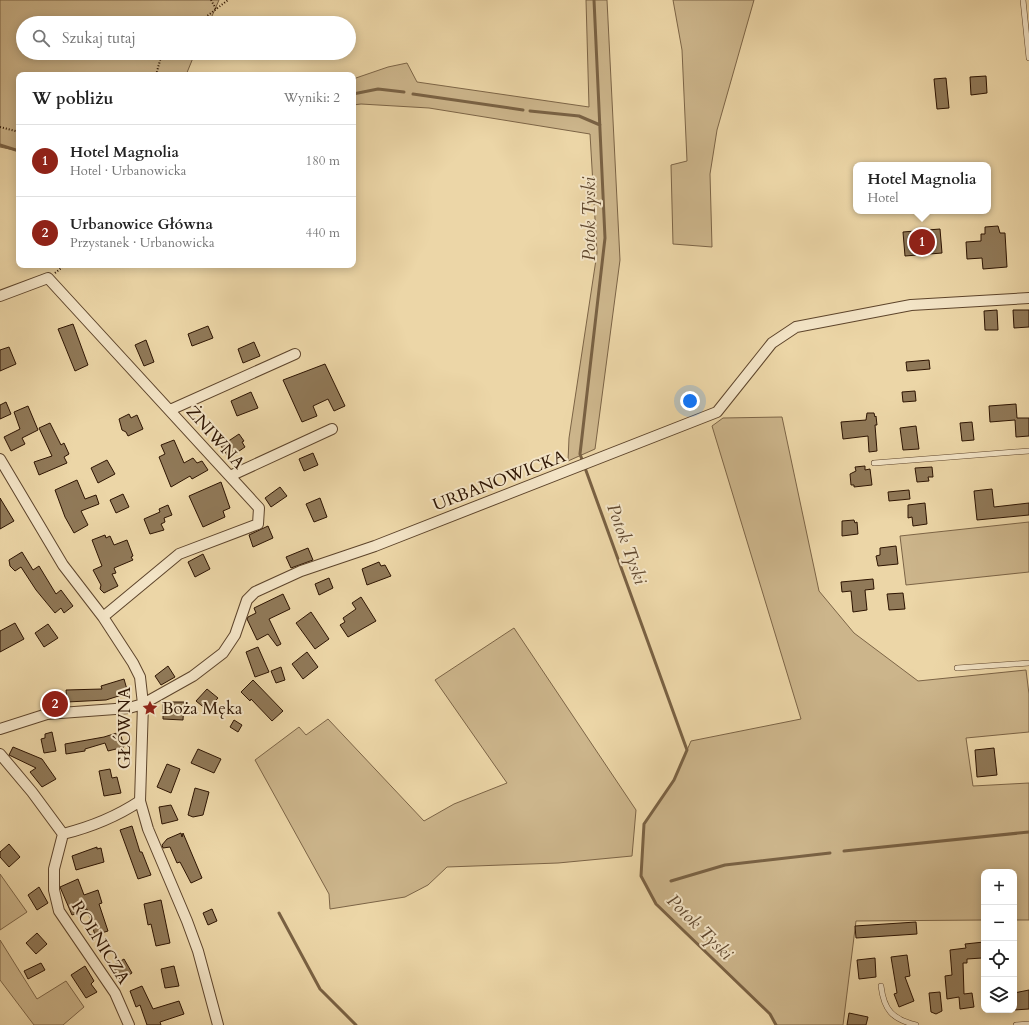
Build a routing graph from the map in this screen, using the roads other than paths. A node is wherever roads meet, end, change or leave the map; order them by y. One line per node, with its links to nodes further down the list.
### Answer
1 (1023, 0): 2 (lane)
2 (1029, 58)
3 (0, 296): 6 (street, ŻNIWNA)
4 (1029, 298): 15 (street, URBANOWICKA)
5 (295, 354): 6 (street)
6 (170, 410): 11 (street, ŻNIWNA)
7 (332, 429): 11 (street)
8 (1029, 451): 10 (lane)
9 (0, 459): 12 (street, GŁÓWNA)
10 (874, 463)
11 (230, 476): 12 (street, ŻNIWNA)
12 (102, 617): 15 (street, GŁÓWNA)
13 (1029, 663): 14 (lane)
14 (957, 668)
15 (143, 704): 16 (street, URBANOWICKA); 18 (street, GŁÓWNA)
16 (0, 729)
17 (0, 754): 19 (street)
18 (140, 802): 19 (street); 23 (street, GŁÓWNA)
19 (63, 834): 22 (street, ROLNICZA)
20 (881, 986): 24 (lane)
21 (1029, 1024): 25 (lane)
22 (129, 1025)
23 (218, 1025)
24 (916, 1025)
25 (1016, 1025)

